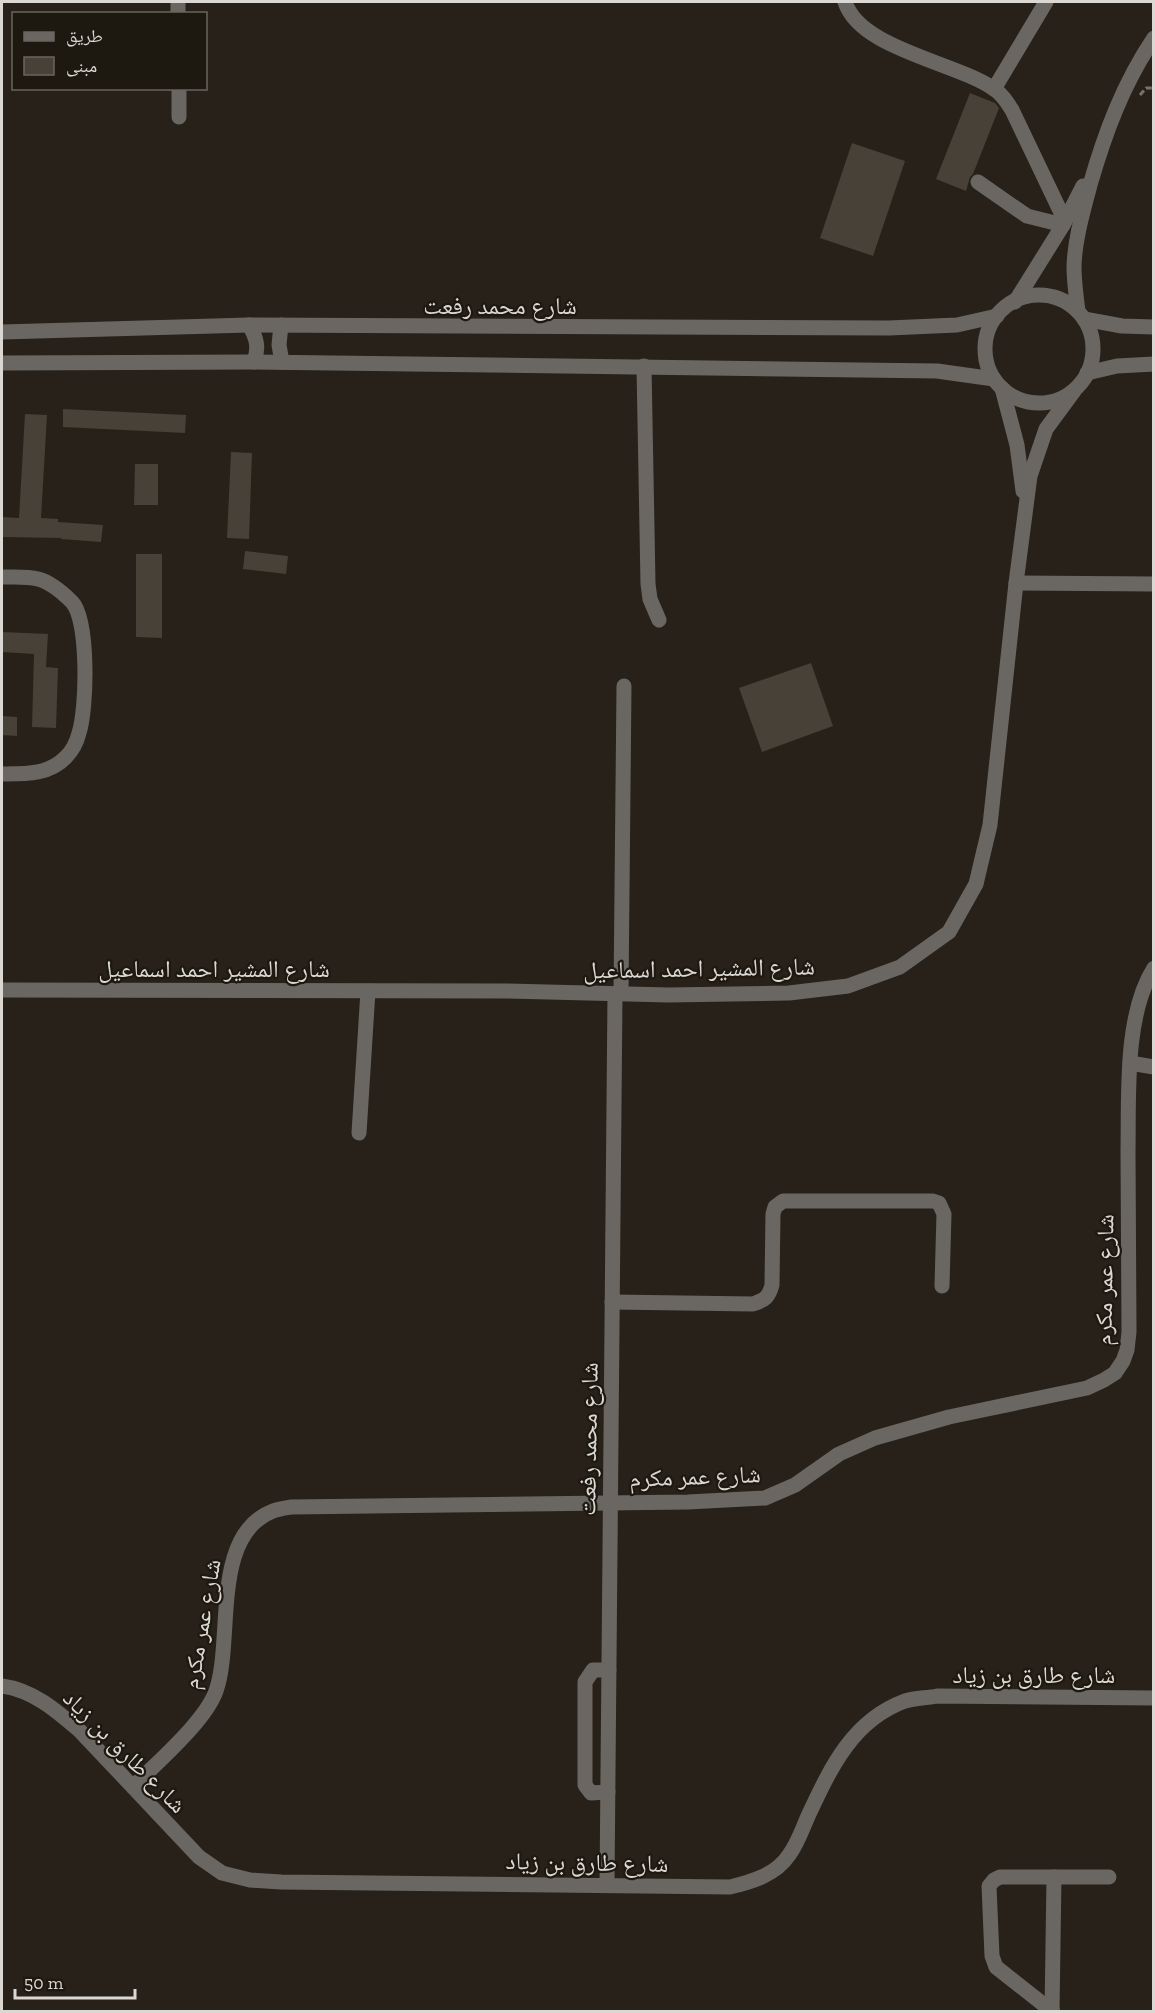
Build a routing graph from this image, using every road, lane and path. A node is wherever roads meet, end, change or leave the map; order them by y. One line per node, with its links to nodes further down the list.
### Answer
1 (845, 2): 4 (street)
2 (1046, 2): 4 (street)
3 (1154, 38): 7 (street)
4 (994, 89): 9 (street)
5 (179, 90): 6 (street)
6 (179, 117)
7 (1100, 151): 9 (street); 11 (street)
8 (978, 182): 9 (street)
9 (1064, 223): 10 (street)
10 (1015, 302): 11 (street); 12 (street)
11 (1081, 315): 15 (street); 22 (street)
12 (997, 316): 14 (street, شارع محمد رفعت); 23 (street)
13 (249, 325): 14 (street, شارع محمد رفعت); 16 (street, شارع محمد رفعت); 17 (street)
14 (281, 326): 18 (street)
15 (1154, 327)
16 (2, 332)
17 (254, 362): 18 (street); 19 (street)
18 (282, 362): 21 (street)
19 (2, 363)
20 (1154, 364): 22 (street)
21 (644, 366): 23 (street); 29 (street)
22 (1087, 373): 24 (street)
23 (998, 384): 24 (street); 25 (street, شارع المشير احمد اسماعيل)
24 (1074, 391): 25 (street, شارع المشير احمد اسماعيل)
25 (1025, 509): 27 (street, شارع المشير احمد اسماعيل)
26 (2, 577): 31 (street)
27 (1016, 582): 28 (street); 35 (street, شارع المشير احمد اسماعيل)
28 (1154, 584)
29 (659, 620)
30 (624, 686): 35 (street, شارع محمد رفعت)
31 (2, 774)
32 (1154, 968): 36 (street, شارع عمر مكرم)
33 (2, 990): 34 (street, شارع المشير احمد اسماعيل)
34 (368, 991): 35 (street, شارع المشير احمد اسماعيل); 38 (street)
35 (618, 994): 40 (street, شارع محمد رفعت)
36 (1130, 1063): 37 (street); 41 (street, شارع عمر مكرم)
37 (1154, 1067)
38 (359, 1133)
39 (942, 1286): 40 (street)
40 (612, 1302): 41 (street, شارع محمد رفعت)
41 (610, 1501): 42 (street, شارع محمد رفعت); 45 (street, شارع عمر مكرم)
42 (609, 1670): 46 (street, شارع محمد رفعت); 46 (street)
43 (2, 1686): 45 (street, شارع طارق بن زياد)
44 (1154, 1698): 49 (street, شارع طارق بن زياد)
45 (133, 1787): 49 (street, شارع طارق بن زياد)
46 (608, 1792): 49 (street, شارع محمد رفعت)
47 (1054, 1877): 48 (street); 50 (street); 50 (street)
48 (1109, 1877)
49 (607, 1884)
50 (1053, 2011)

